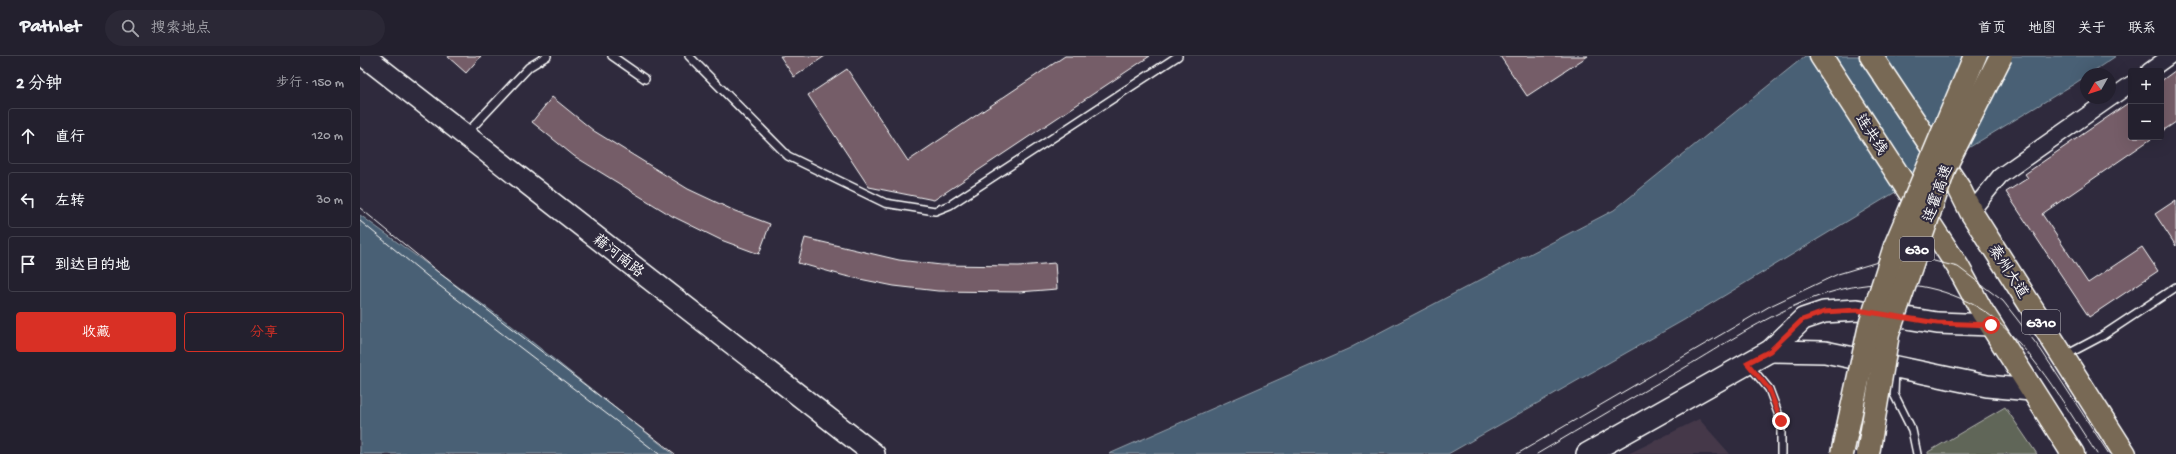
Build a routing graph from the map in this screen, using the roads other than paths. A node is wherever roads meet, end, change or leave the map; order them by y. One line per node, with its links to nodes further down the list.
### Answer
1 (364, 56): 14 (main road, 藉河南路)
2 (547, 56): 14 (lane)
3 (612, 56): 12 (lane)
4 (689, 56): 5 (lane)
5 (1178, 56)
6 (1822, 56): 17 (highway, 连共线 / G310)
7 (1871, 56): 15 (highway, 秦州大道 / G310, bridge)
8 (1975, 56): 26 (highway, 连霍高速 / G30, bridge)
9 (2001, 56): 27 (highway, 连霍高速 / G30, bridge)
10 (2170, 56): 11 (street)
11 (2153, 68)
12 (645, 79)
13 (2128, 86): 15 (street)
14 (465, 135): 23 (main road, 藉河南路)
15 (1971, 212): 19 (highway, 秦州大道 / G310)
16 (2176, 287): 19 (lane)
17 (1991, 325): 18 (main road); 22 (highway, G310)
18 (1770, 351): 20 (main road); 21 (main road)
19 (2062, 357): 30 (highway, 秦州大道 / G310)
20 (1747, 363): 24 (main road); 25 (lane)
21 (1895, 367): 22 (main road); 28 (lane)
22 (2031, 390): 29 (highway, G310)
23 (874, 454)
24 (1587, 454)
25 (1781, 454)
26 (1842, 454)
27 (1868, 454)
28 (1917, 454)
29 (2074, 454)
30 (2125, 454)

